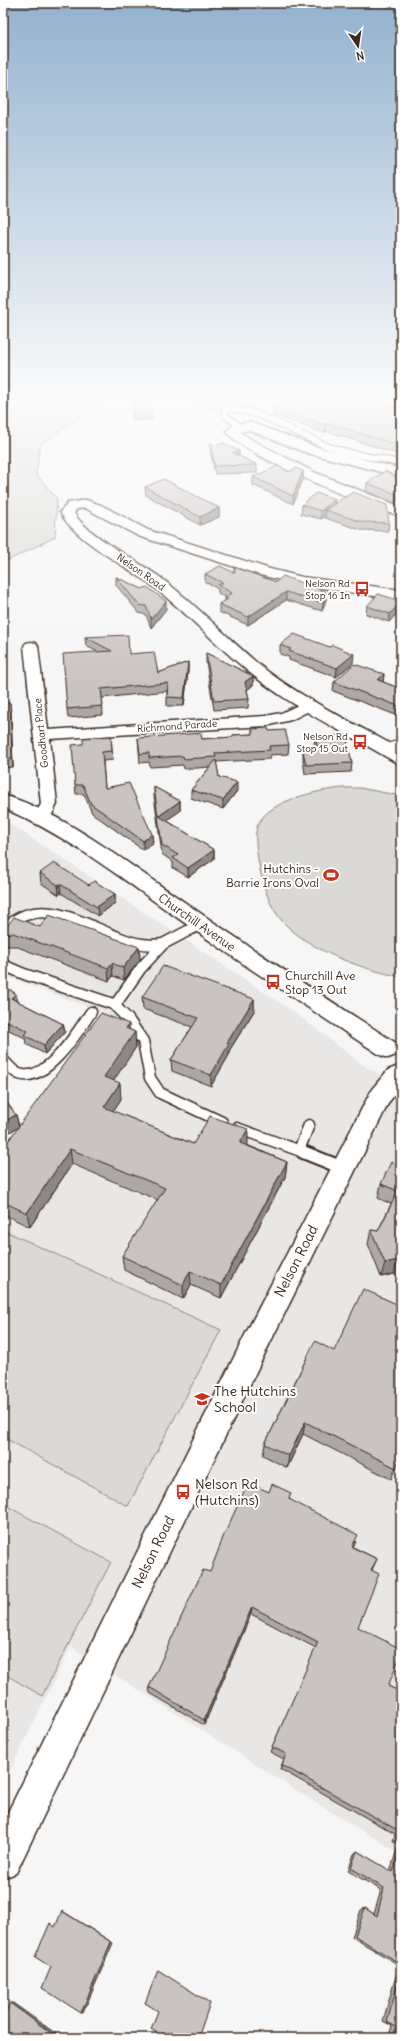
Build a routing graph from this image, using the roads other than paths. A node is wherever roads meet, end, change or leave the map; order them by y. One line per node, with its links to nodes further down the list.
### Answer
1 (356, 495): 2 (street)
2 (401, 512)
3 (401, 595): 5 (street, Nelson Road)
4 (31, 646): 6 (street, Goodhart Place)
5 (310, 706): 6 (street, Richmond Parade); 7 (street, Nelson Road)
6 (41, 735): 10 (street, Goodhart Place)
7 (394, 746): 8 (street, Nelson Road)
8 (401, 758)
9 (3, 801): 10 (street, Churchill Avenue)
10 (42, 819): 11 (street, Churchill Avenue)
11 (201, 924): 13 (lane); 18 (street, Churchill Avenue)
12 (3, 931): 13 (lane)
13 (163, 944): 15 (lane)
14 (3, 965): 15 (lane)
15 (115, 1005): 20 (lane)
16 (91, 1012): 17 (lane)
17 (3, 1060)
18 (396, 1062): 21 (street, Nelson Road)
19 (309, 1125): 20 (lane)
20 (299, 1150): 21 (lane)
21 (343, 1168): 22 (street, Nelson Road)
22 (3, 1860)

